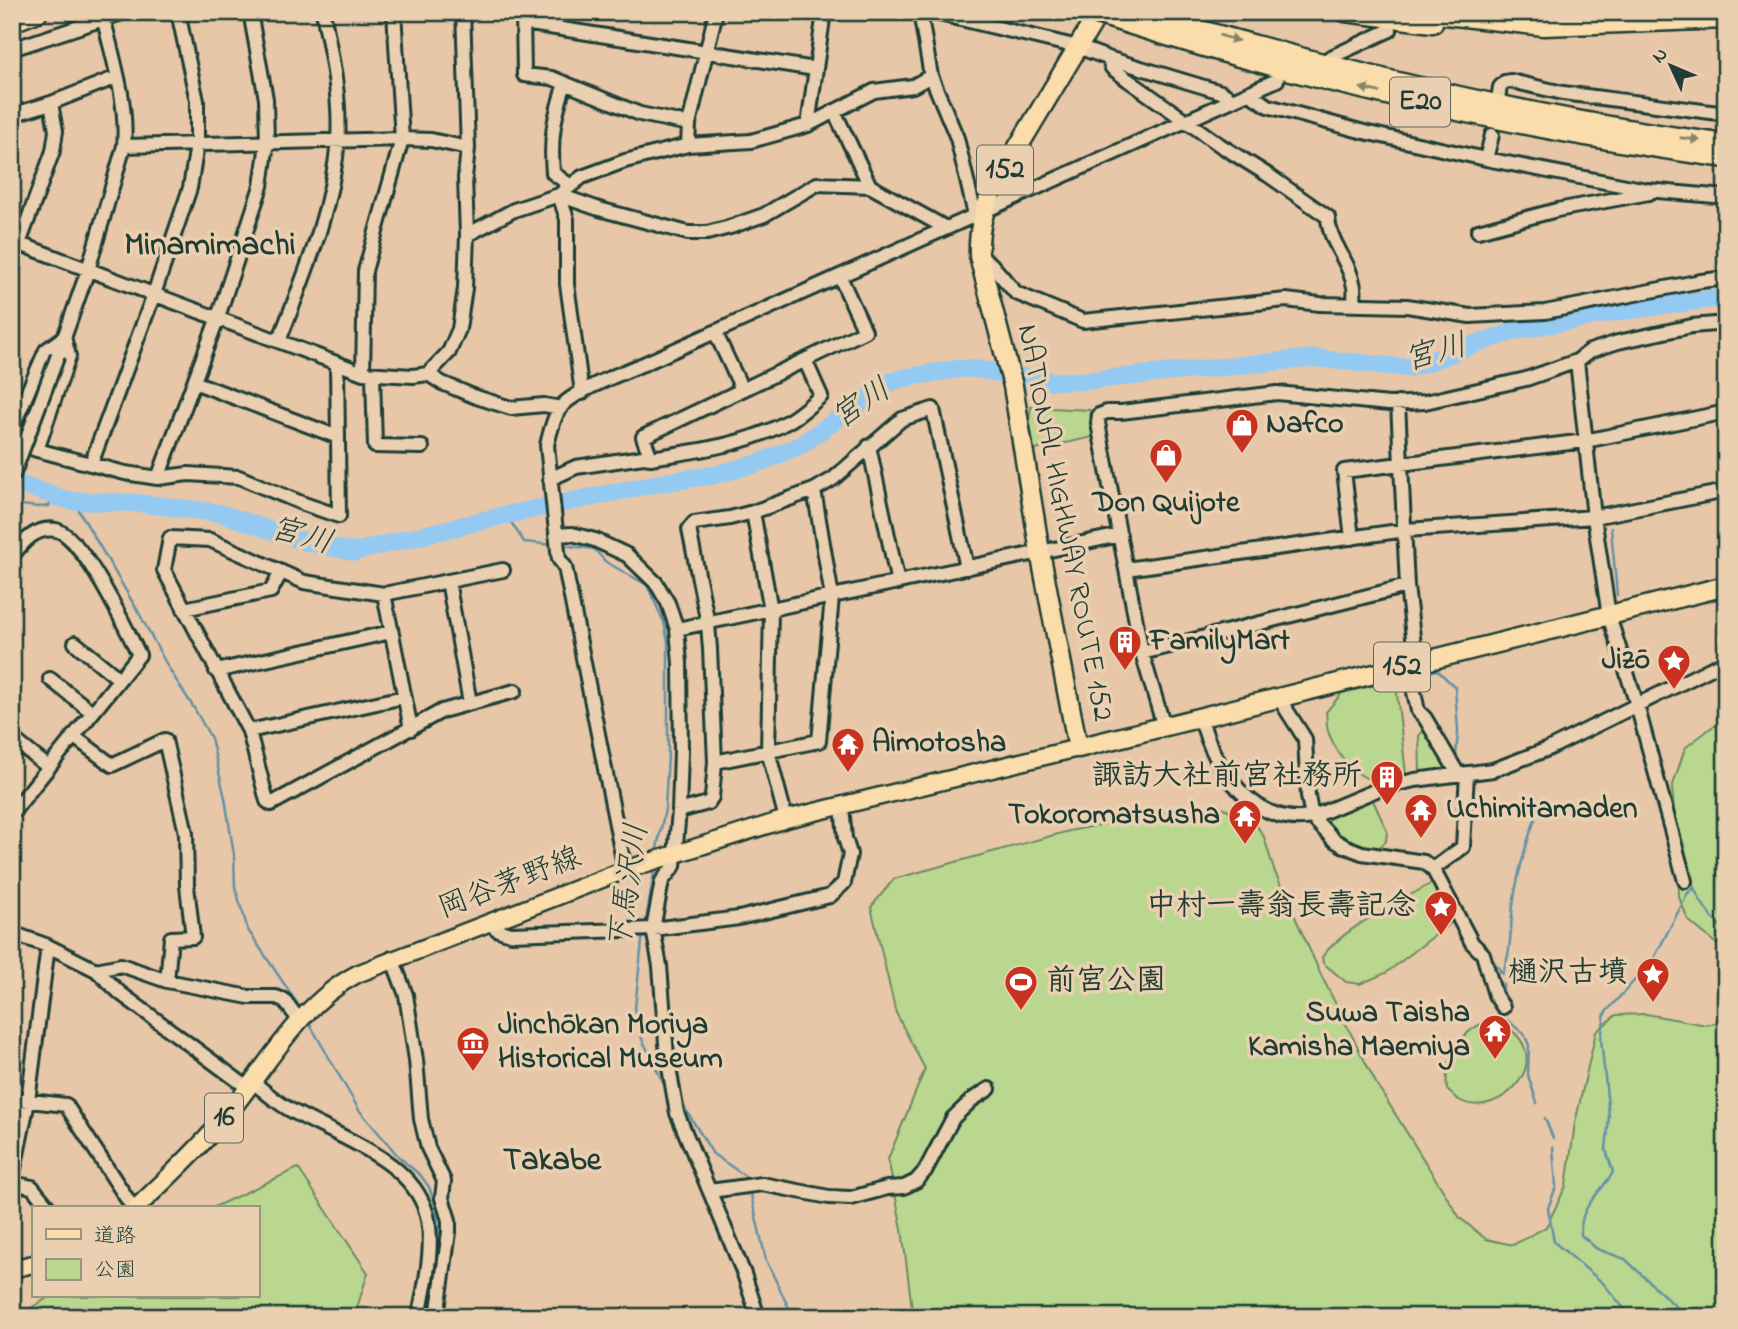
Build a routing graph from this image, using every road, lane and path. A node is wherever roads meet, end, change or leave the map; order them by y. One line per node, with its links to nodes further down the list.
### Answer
1 (38, 12): 24 (highway)
2 (125, 12): 20 (street)
3 (178, 12): 52 (street)
4 (250, 12): 50 (street)
5 (323, 12): 48 (street)
6 (394, 12): 49 (street)
7 (463, 12): 55 (street)
8 (716, 12): 29 (street)
9 (824, 12): 32 (street)
10 (920, 12): 33 (street)
11 (931, 12): 27 (street)
12 (1090, 12): 56 (highway, E20, one-way to 12, bridge)
13 (1099, 12): 27 (highway, NATIONAL HIGHWAY ROUTE 152 / 152)
14 (1140, 12): 51 (highway, E20, one-way to 51)
15 (1345, 12): 25 (highway)
16 (1419, 12): 25 (highway)
17 (1466, 12): 19 (highway)
18 (1668, 12): 23 (highway)
19 (1489, 13): 23 (highway)
20 (103, 15): 28 (street); 34 (street)
21 (524, 18): 29 (street); 36 (street)
22 (1726, 19): 23 (highway)
23 (1583, 20): 25 (highway)
24 (12, 22)
25 (1544, 26)
26 (1390, 30): 31 (street)
27 (1078, 47): 30 (street); 63 (highway, NATIONAL HIGHWAY ROUTE 152 / 152)
28 (12, 50)
29 (706, 51): 32 (street); 45 (street)
30 (1108, 58): 39 (street); 44 (street)
31 (1329, 58)
32 (815, 69): 46 (street)
33 (931, 76): 41 (street); 63 (street)
34 (117, 77): 40 (street); 54 (street)
35 (1277, 80): 37 (street)
36 (565, 83): 45 (street); 58 (street)
37 (1248, 93): 39 (street); 57 (street)
38 (1498, 99): 42 (street)
39 (1233, 100): 44 (street)
40 (51, 103): 43 (street); 67 (street)
41 (834, 111): 46 (street); 59 (street)
42 (1726, 114)
43 (12, 115)
44 (1187, 121): 63 (street); 74 (street)
45 (688, 124): 53 (street)
46 (807, 125): 53 (street)
47 (1492, 135): 57 (street)
48 (338, 139): 49 (street); 50 (street); 79 (street)
49 (402, 139): 55 (street); 83 (street)
50 (267, 144): 52 (street); 75 (street)
51 (1726, 144)
52 (197, 145): 54 (street); 73 (street)
53 (688, 145): 58 (street)
54 (124, 146): 70 (street)
55 (468, 148): 66 (street)
56 (1726, 158)
57 (1486, 159): 60 (street)
58 (571, 186): 61 (street)
59 (870, 186): 61 (street); 64 (street)
60 (1655, 190): 62 (street); 65 (street)
61 (559, 195): 66 (street); 87 (street)
62 (1726, 197)
63 (979, 213): 64 (street); 68 (highway, NATIONAL HIGHWAY ROUTE 152 / 152)
64 (946, 228): 71 (street)
65 (1478, 231)
66 (467, 235): 84 (street)
67 (16, 243): 69 (street); 70 (street)
68 (979, 256): 74 (street); 112 (highway, NATIONAL HIGHWAY ROUTE 152 / 152)
69 (12, 263)
70 (88, 270): 73 (street); 78 (street)
71 (840, 277): 77 (street); 80 (street)
72 (1726, 278): 74 (street)
73 (154, 294): 75 (street); 99 (street)
74 (1354, 304)
75 (218, 317): 79 (street); 85 (street)
76 (1726, 323): 81 (street)
77 (715, 332): 86 (street); 87 (street)
78 (64, 337): 91 (street); 97 (street); 101 (street, bridge)
79 (279, 341): 82 (street)
80 (805, 360): 86 (street); 98 (street)
81 (1577, 361): 88 (street); 94 (street)
82 (337, 365): 83 (street); 92 (street)
83 (368, 374): 84 (street); 96 (street)
84 (428, 374): 89 (street)
85 (194, 382): 92 (street); 102 (street)
86 (742, 389): 98 (street)
87 (582, 393): 89 (street)
88 (1398, 403): 100 (street); 109 (street)
89 (561, 408): 103 (street)
90 (1726, 412): 94 (street)
91 (12, 428)
92 (338, 437): 102 (street)
93 (12, 441): 97 (street)
94 (1585, 441): 100 (street); 107 (street)
95 (869, 446): 104 (street); 114 (street); 119 (street)
96 (422, 447)
97 (37, 450): 99 (street)
98 (651, 458): 103 (street)
99 (91, 464): 102 (street)
100 (1402, 464): 108 (street); 110 (street)
101 (12, 478)
102 (158, 478)
103 (550, 483): 111 (street)
104 (814, 490): 106 (street); 123 (street)
105 (1726, 491): 107 (street)
106 (753, 512): 125 (street); 127 (street)
107 (1594, 517): 108 (street); 126 (street)
108 (1406, 530): 110 (street); 120 (street)
109 (1120, 535): 112 (street); 115 (street)
110 (1352, 538): 115 (street)
111 (556, 539): 128 (street); 161 (street)
112 (1040, 552): 114 (street); 149 (highway, NATIONAL HIGHWAY ROUTE 152 / 152)
113 (12, 556): 136 (street)
114 (967, 568): 119 (street)
115 (1126, 569): 131 (street)
116 (503, 570): 118 (street)
117 (281, 572): 122 (street); 124 (street); 124 (street)
118 (448, 581): 122 (street); 140 (street)
119 (898, 583): 123 (street)
120 (1407, 586): 131 (street); 133 (street)
121 (1726, 586): 126 (highway, NATIONAL HIGHWAY ROUTE 152 / 152)
122 (384, 594): 129 (street)
123 (832, 597): 125 (street); 150 (street)
124 (184, 609): 134 (street)
125 (771, 610): 127 (street); 150 (street)
126 (1609, 616): 133 (highway, NATIONAL HIGHWAY ROUTE 152 / 152); 141 (street)
127 (708, 624): 128 (street); 151 (street)
128 (677, 629): 155 (street)
129 (391, 632): 134 (street); 138 (street)
130 (75, 643): 136 (street)
131 (1142, 653): 144 (street)
132 (1726, 661): 141 (street)
133 (1413, 664): 139 (highway, NATIONAL HIGHWAY ROUTE 152 / 152); 153 (street)
134 (216, 671): 146 (street)
135 (50, 679): 142 (street)
136 (119, 679): 142 (street)
137 (515, 691): 140 (street)
138 (404, 697): 145 (street); 146 (street)
139 (1283, 698): 143 (highway, NATIONAL HIGHWAY ROUTE 152 / 152); 157 (street)
140 (470, 703): 145 (street)
141 (1637, 705): 153 (street); 162 (street)
142 (92, 712): 147 (street)
143 (1200, 718): 144 (highway, NATIONAL HIGHWAY ROUTE 152 / 152); 157 (street)
144 (1164, 727): 149 (highway, NATIONAL HIGHWAY ROUTE 152 / 152)
145 (411, 729): 146 (street)
146 (249, 731)
147 (73, 736): 152 (street); 169 (street)
148 (12, 738): 152 (street)
149 (1078, 748): 154 (main road, 岡谷茅野線 / 16)
150 (768, 751): 151 (street); 158 (street)
151 (715, 762): 155 (street)
152 (48, 767): 156 (street)
153 (1463, 774): 157 (street); 160 (street)
154 (842, 806): 158 (main road, 岡谷茅野線 / 16); 165 (street)
155 (679, 811): 159 (street)
156 (12, 813)
157 (1312, 817): 160 (street)
158 (786, 819): 159 (main road, 岡谷茅野線 / 16)
159 (661, 859): 161 (main road, 岡谷茅野線 / 16); 165 (street)
160 (1433, 869): 170 (street)
161 (625, 870): 163 (main road, 岡谷茅野線 / 16)
162 (1685, 881)
163 (488, 922): 165 (street); 167 (main road, 岡谷茅野線 / 16)
164 (14, 929): 166 (street)
165 (647, 929): 177 (street)
166 (48, 946): 168 (street); 175 (street)
167 (393, 958): 171 (main road, 岡谷茅野線 / 16); 178 (street)
168 (96, 970): 169 (street); 172 (street)
169 (167, 981): 171 (street)
170 (1503, 1007)
171 (304, 1017): 172 (main road, 岡谷茅野線 / 16)
172 (251, 1085): 178 (street); 181 (main road, 岡谷茅野線 / 16)
173 (989, 1089): 177 (street)
174 (12, 1099): 175 (street)
175 (29, 1101): 176 (street); 180 (street)
176 (12, 1181): 179 (street)
177 (710, 1191): 186 (street)
178 (434, 1201): 184 (street); 185 (street)
179 (47, 1206)
180 (134, 1206)
181 (137, 1206)
182 (32, 1264): 183 (main road)
183 (12, 1269)
184 (419, 1317)
185 (437, 1317)
186 (758, 1317)

